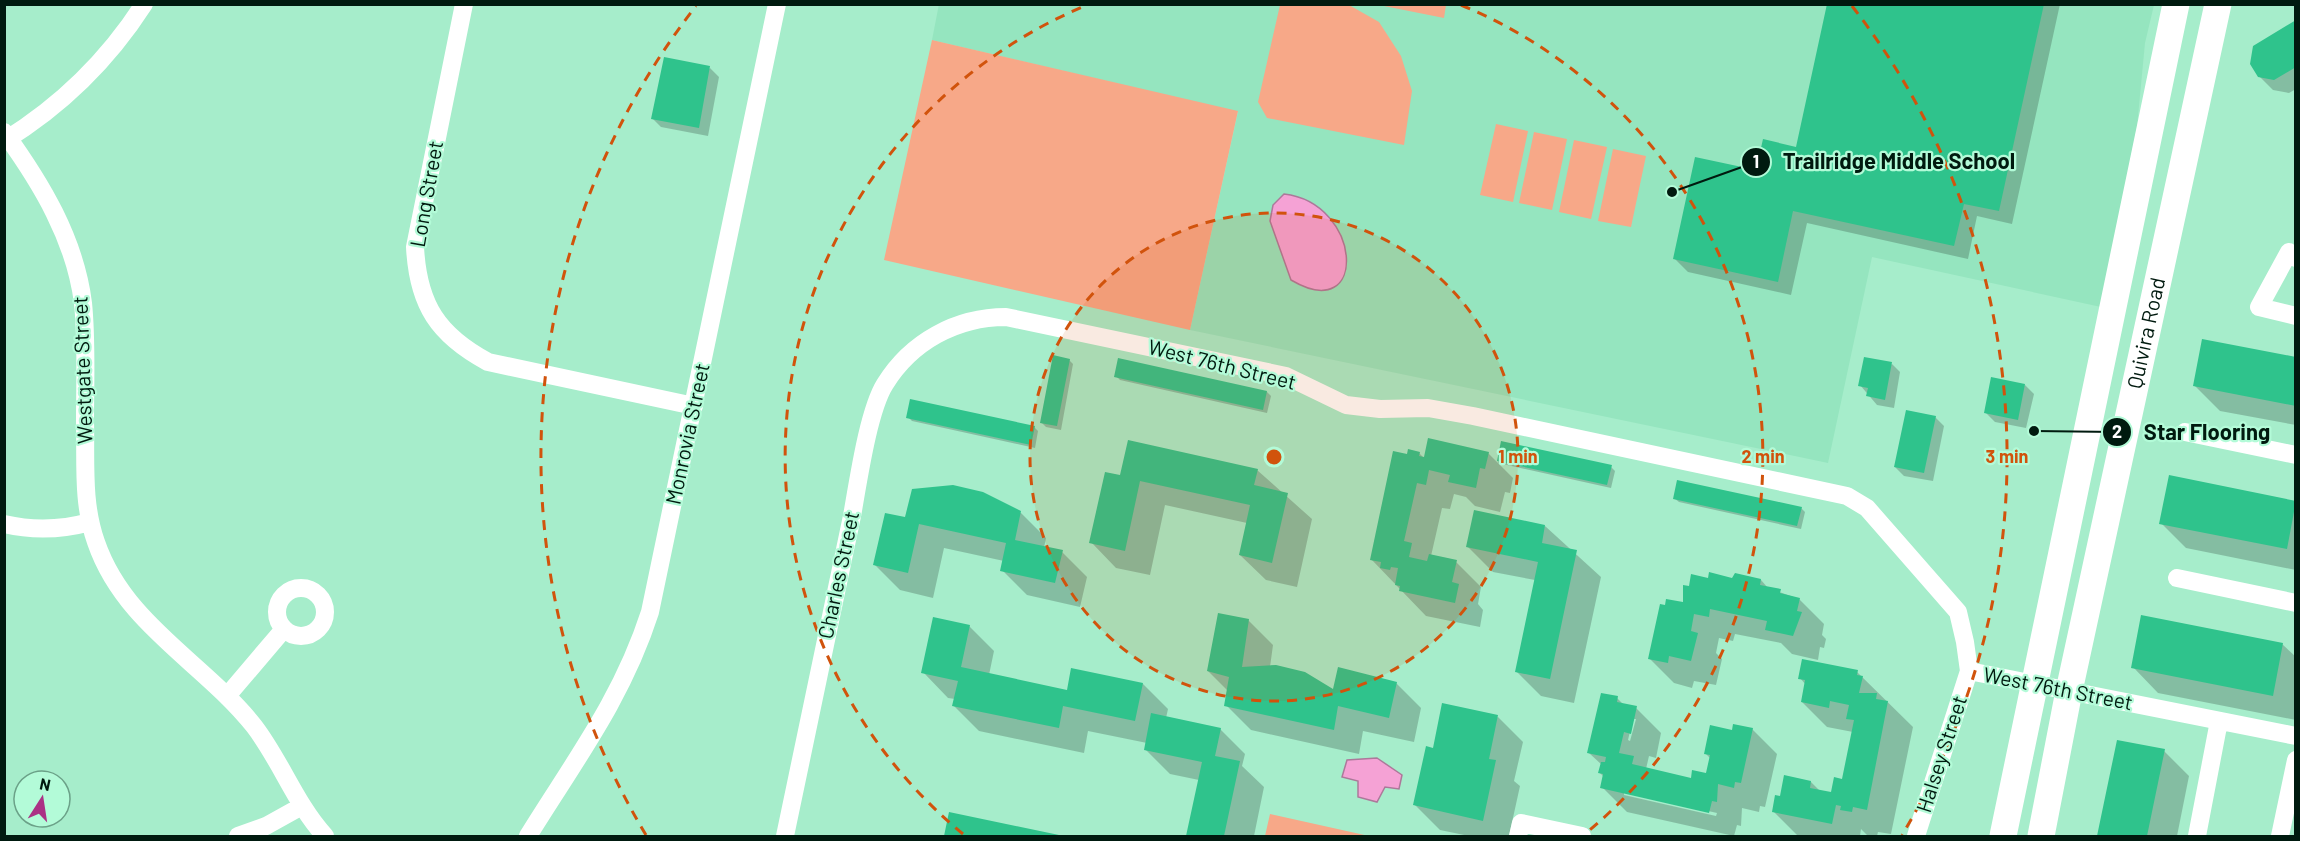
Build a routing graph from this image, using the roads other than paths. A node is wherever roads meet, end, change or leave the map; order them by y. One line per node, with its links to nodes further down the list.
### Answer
1 (144, 4): 6 (street, Westgate Street)
2 (464, 4): 10 (street, Long Street)
3 (777, 4): 10 (street, Monrovia Street)
4 (2176, 4): 19 (main road, Quivira Road)
5 (2218, 4): 20 (main road, Quivira Road)
6 (6, 137): 13 (street, Westgate Street)
7 (2295, 258): 8 (street)
8 (2295, 316)
9 (935, 335): 18 (street, West 76th Street); 29 (street, Charles Street)
10 (694, 406): 28 (street, Monrovia Street)
11 (2185, 432): 12 (street)
12 (2295, 455)
13 (90, 522): 14 (street); 21 (street, Westgate Street)
14 (4, 524)
15 (2177, 578): 16 (street)
16 (2295, 603)
17 (284, 629): 21 (street)
18 (1969, 671): 19 (street, West 76th Street); 32 (street, Halsey Street)
19 (2033, 686): 20 (street, West 76th Street); 33 (main road, Quivira Road)
20 (2069, 691): 22 (street, West 76th Street); 34 (main road, Quivira Road)
21 (227, 696): 25 (street, Westgate Street)
22 (2218, 720): 23 (street, West 76th Street); 35 (street)
23 (2295, 736)
24 (2295, 760): 36 (street)
25 (302, 806): 26 (street); 27 (street, Westgate Street)
26 (238, 837)
27 (325, 837)
28 (528, 837)
29 (785, 837)
30 (1518, 837): 31 (street)
31 (1582, 837)
32 (1916, 837)
33 (2003, 837)
34 (2041, 837)
35 (2197, 837)
36 (2280, 837)

